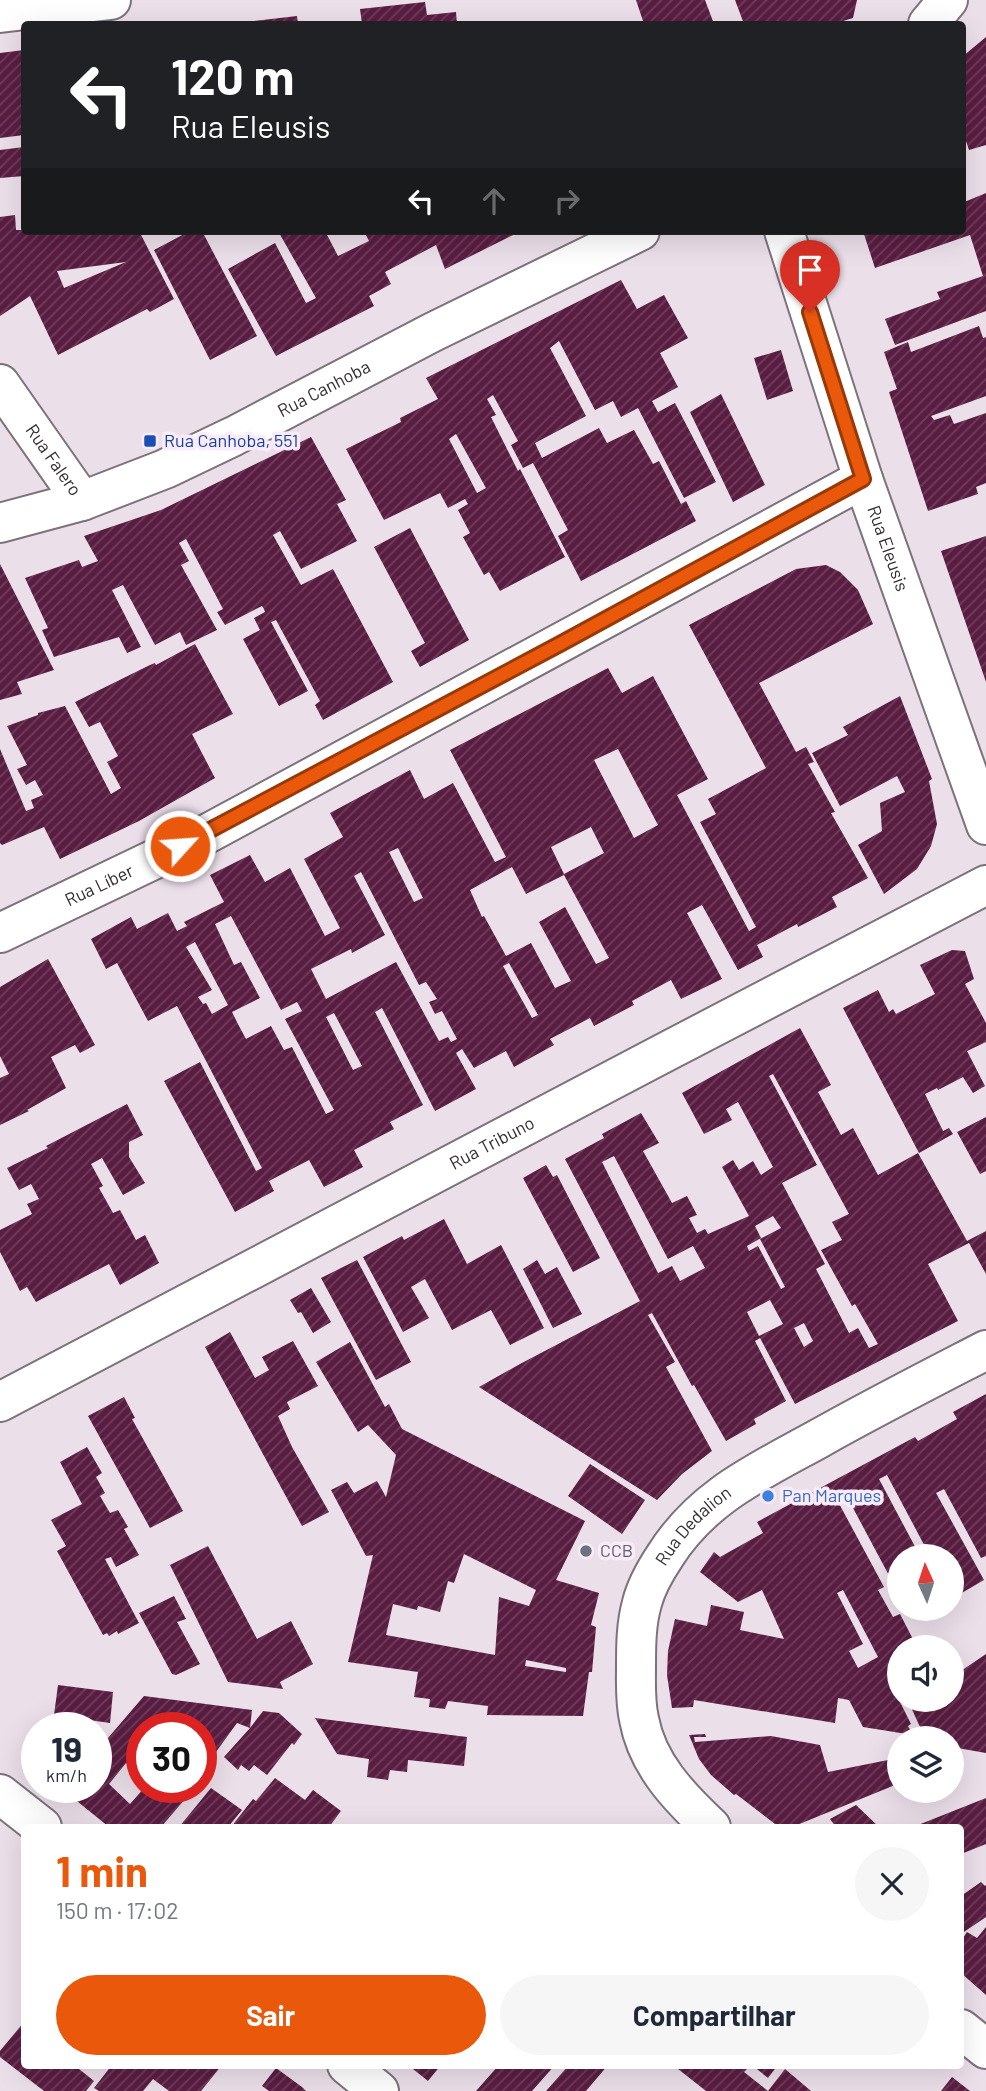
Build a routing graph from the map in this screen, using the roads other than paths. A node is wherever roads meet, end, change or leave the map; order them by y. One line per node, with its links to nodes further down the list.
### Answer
1 (111, 0): 3 (street)
2 (948, 0): 4 (street)
3 (0, 13)
4 (930, 21)
5 (631, 235): 9 (street, Rua Canhoba)
6 (785, 235): 8 (street, Rua Eleusis)
7 (0, 384): 9 (street, Rua Falero)
8 (863, 479): 11 (street, Rua Eleusis); 13 (street, Rua Líber)
9 (82, 501): 10 (street, Rua Canhoba)
10 (0, 523)
11 (986, 825)
12 (986, 885): 15 (street, Rua Tribuno)
13 (0, 933)
14 (986, 1350): 18 (street, Rua Dedalion)
15 (0, 1402)
16 (0, 1794): 17 (street)
17 (38, 1824)
18 (708, 1824)
19 (964, 2031): 20 (street)
20 (986, 2049)
21 (352, 2069): 22 (street)
22 (379, 2091)

